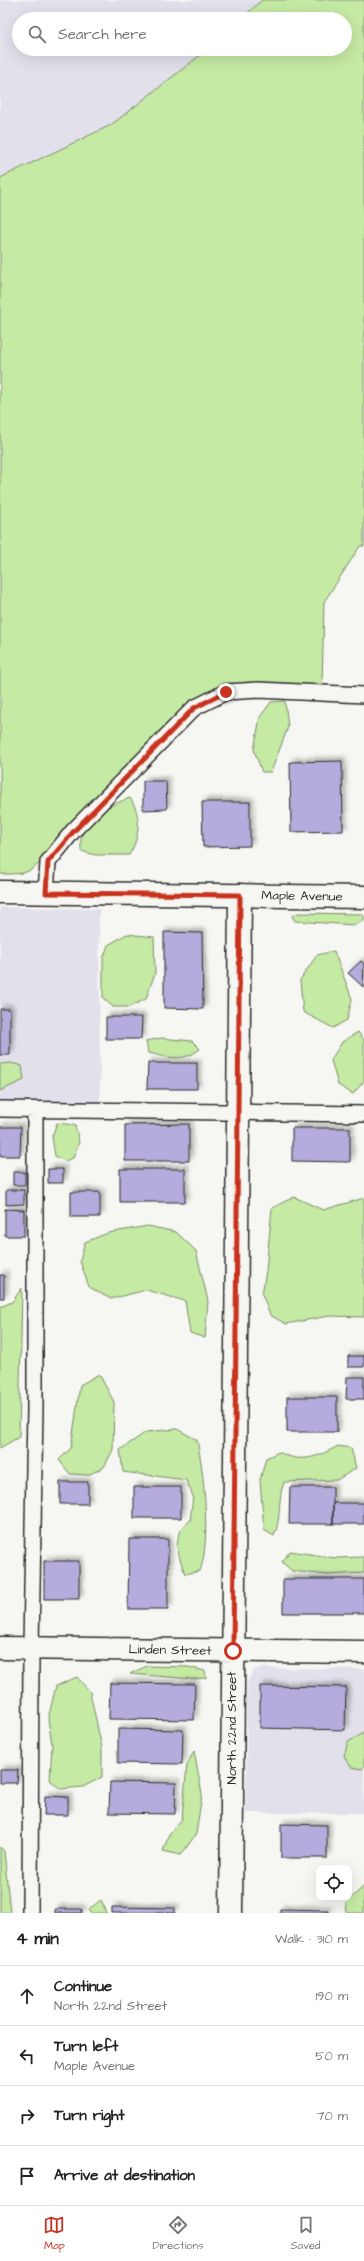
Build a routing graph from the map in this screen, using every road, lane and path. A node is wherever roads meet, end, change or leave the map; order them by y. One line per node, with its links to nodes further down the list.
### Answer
1 (364, 695): 3 (lane)
2 (0, 892): 3 (street, Maple Avenue)
3 (46, 893): 4 (street, Maple Avenue)
4 (240, 895): 5 (street, Maple Avenue); 8 (street, North 22nd Street)
5 (364, 897)
6 (0, 1109): 7 (lane)
7 (35, 1110): 8 (lane); 11 (lane)
8 (238, 1112): 9 (lane); 12 (street, North 22nd Street)
9 (364, 1114)
10 (0, 1648): 11 (street, Linden Street)
11 (31, 1648): 12 (street, Linden Street); 14 (lane)
12 (233, 1651): 13 (street, Linden Street); 15 (street, North 22nd Street)
13 (364, 1652)
14 (30, 1913)
15 (231, 1913)

